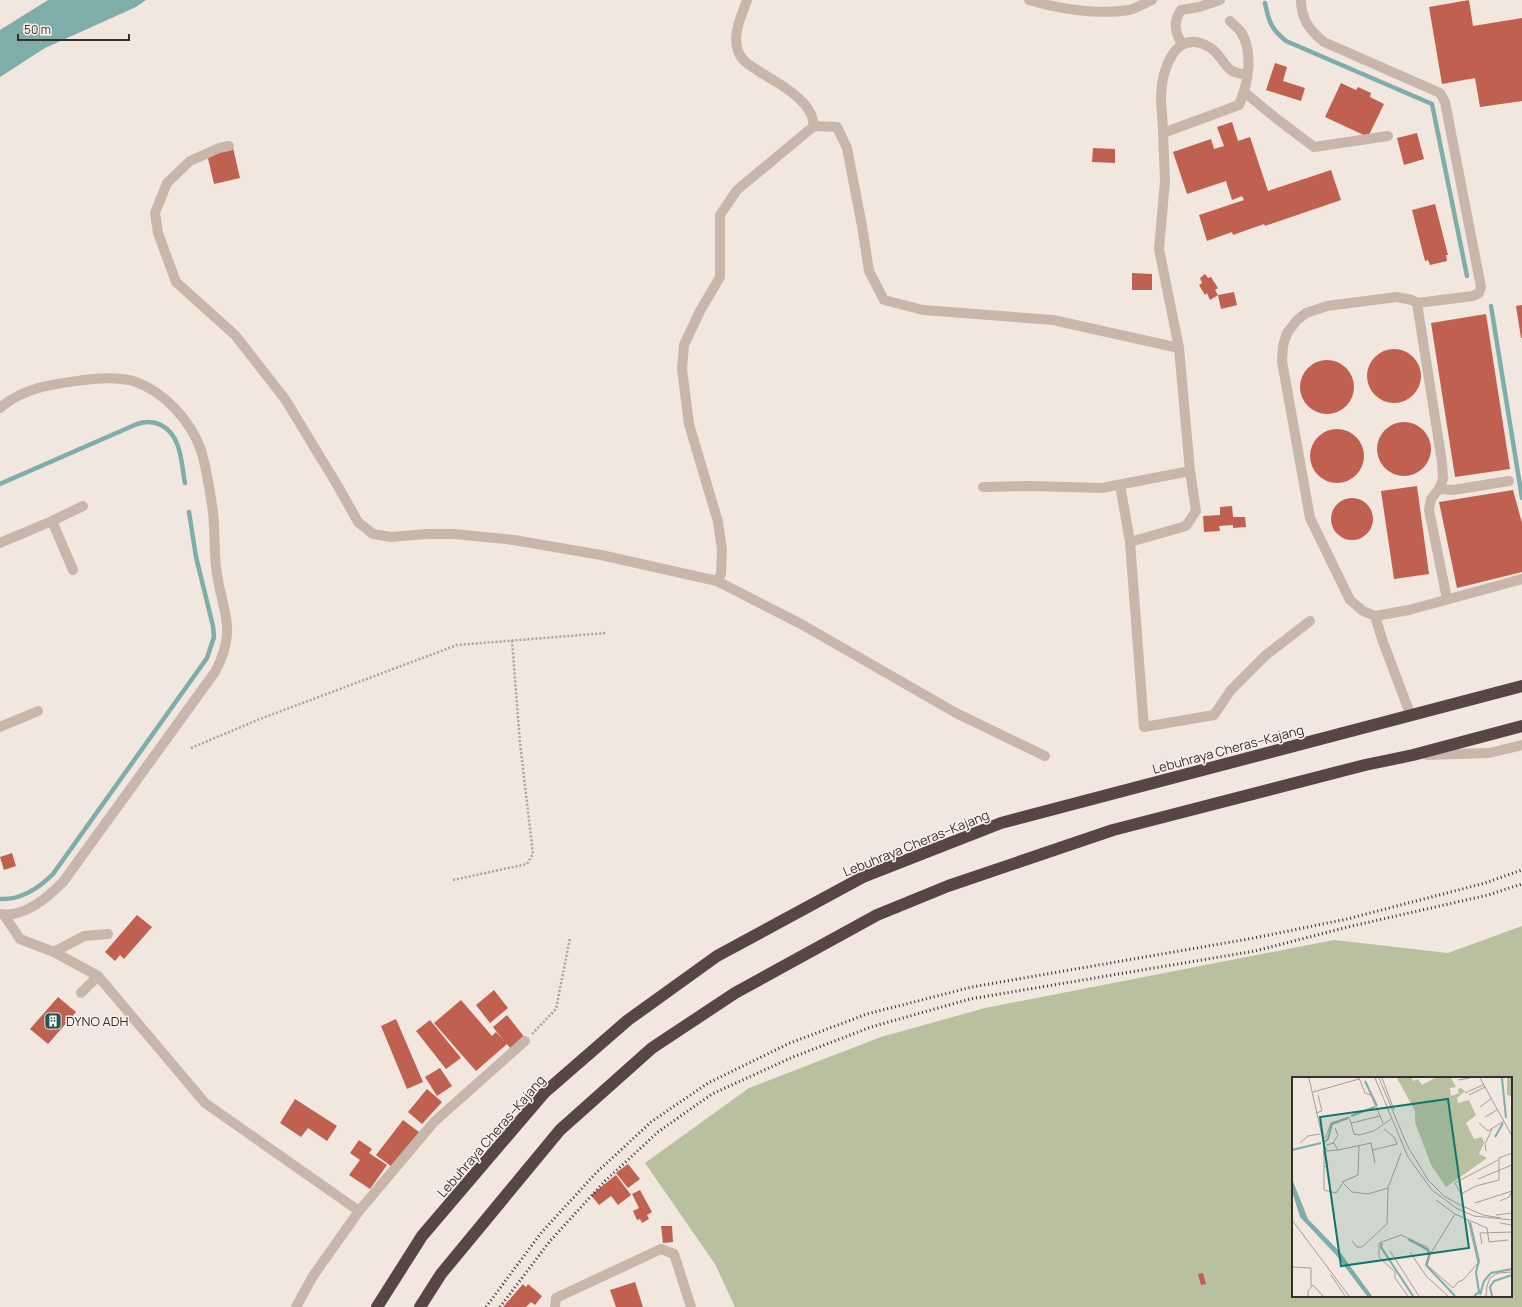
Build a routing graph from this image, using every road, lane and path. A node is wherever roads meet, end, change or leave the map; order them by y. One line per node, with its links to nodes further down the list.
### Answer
1 (747, 0): 10 (street)
2 (1029, 0): 3 (street)
3 (1152, 0)
4 (1220, 0): 7 (street)
5 (1300, 0): 14 (street)
6 (1230, 20): 8 (street)
7 (1182, 44): 8 (street); 11 (street)
8 (1247, 75): 9 (street)
9 (1244, 92): 11 (street); 12 (street)
10 (814, 126): 15 (street); 28 (street)
11 (1163, 133): 15 (street)
12 (1388, 136)
13 (229, 146): 28 (street)
14 (1417, 303): 21 (street); 30 (street)
15 (1179, 348): 17 (street)
16 (0, 408): 44 (street)
17 (1190, 471): 19 (street); 24 (street)
18 (1509, 481): 21 (street)
19 (1120, 485): 20 (street); 24 (street)
20 (983, 487)
21 (1439, 489): 29 (street)
22 (83, 506): 23 (street)
23 (52, 521): 25 (street); 26 (street)
24 (1130, 542): 31 (street)
25 (0, 543)
26 (73, 570)
27 (1522, 579): 29 (street)
28 (717, 581): 42 (street)
29 (1447, 599): 30 (street)
30 (1375, 616): 36 (street)
31 (1310, 621)
32 (606, 633): 33 (path)
33 (512, 640): 40 (path); 43 (path)
34 (1522, 686): 36 (highway, Lebuhraya Cheras–Kajang)
35 (38, 711): 38 (street)
36 (1411, 716): 53 (highway, Lebuhraya Cheras–Kajang)
37 (1522, 726): 41 (highway)
38 (0, 727)
39 (1522, 745): 41 (street)
40 (191, 748)
41 (1413, 755): 54 (highway)
42 (1045, 756)
43 (453, 880)
44 (2, 914): 47 (street)
45 (108, 934): 47 (street)
46 (570, 938): 50 (path)
47 (54, 952): 48 (street)
48 (98, 976): 49 (street); 51 (street)
49 (81, 993)
50 (525, 1041): 51 (street)
51 (360, 1211): 52 (street)
52 (296, 1307)
53 (378, 1307)
54 (420, 1307)
55 (555, 1307): 56 (street)
56 (691, 1307)

